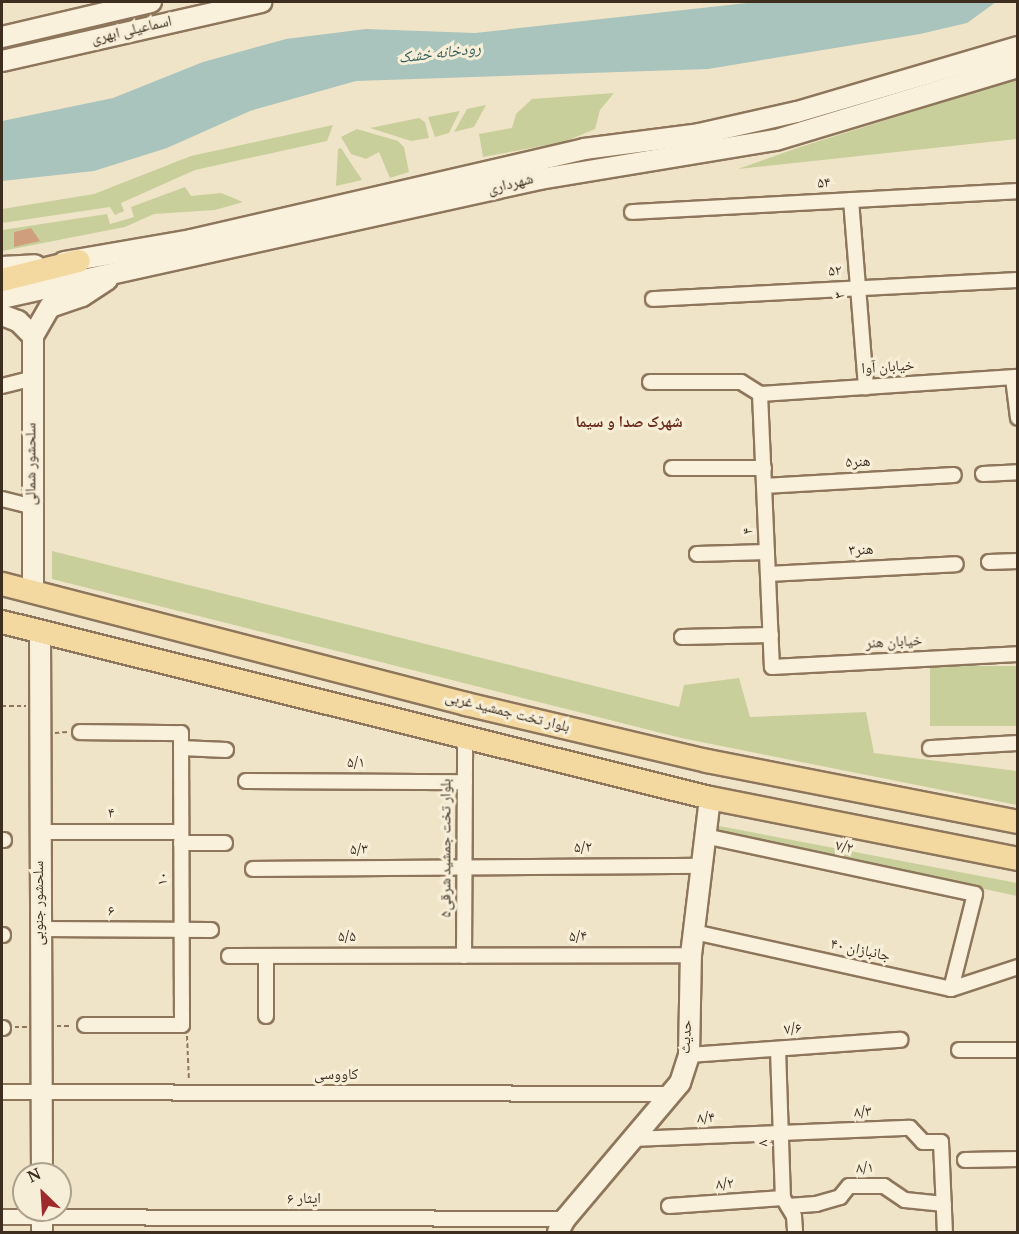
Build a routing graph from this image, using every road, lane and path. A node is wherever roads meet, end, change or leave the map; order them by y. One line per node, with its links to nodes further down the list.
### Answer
1 (150, 2): 3 (street, اسماعیلی ابهری)
2 (261, 2): 5 (street, اسماعیلی ابهری)
3 (2, 37)
4 (1017, 48): 10 (street, شهرداری)
5 (2, 61)
6 (1017, 67): 12 (street, شهرداری)
7 (1017, 190): 8 (street, ۵۴)
8 (851, 200): 9 (street, ۵۴); 15 (street, ۳)
9 (632, 212)
10 (79, 261): 11 (street, شهرداری); 14 (main road)
11 (2, 267)
12 (117, 274): 16 (street, شهرداری); 19 (street)
13 (1017, 279): 15 (street, ۵۲)
14 (2, 280)
15 (858, 288): 17 (street, ۵۲); 24 (street, ۳)
16 (2, 298)
17 (653, 299)
18 (2, 315): 19 (street)
19 (33, 336): 21 (street, سلحشور شمالی)
20 (1015, 377): 24 (street, خیابان آوا); 26 (street)
21 (33, 378): 23 (street); 34 (street, سلحشور شمالی)
22 (650, 382): 25 (street)
23 (2, 386)
24 (866, 387): 25 (street, خیابان آوا)
25 (760, 394): 28 (street, ۴)
26 (1017, 418)
27 (672, 468): 28 (street)
28 (764, 468): 32 (street, ۴)
29 (1017, 472): 30 (street)
30 (983, 474)
31 (954, 475): 32 (street, هنر۵)
32 (764, 486): 35 (street, ۴)
33 (2, 499): 34 (street)
34 (33, 507): 42 (street, سلحشور شمالی)
35 (767, 552): 36 (street); 40 (street, ۴)
36 (697, 554)
37 (1017, 561): 38 (street)
38 (989, 562)
39 (956, 564): 40 (street, هنر۳)
40 (768, 574): 45 (street, ۴)
41 (2, 584): 42 (main road, بلوار تخت جمشید غربی)
42 (33, 592): 61 (main road, بلوار تخت جمشید غربی)
43 (2, 622): 44 (main road)
44 (40, 632): 50 (street, سلحشور جنوبی); 53 (main road)
45 (771, 635): 46 (street); 48 (street, ۴)
46 (682, 637)
47 (1017, 654): 48 (street, خیابان هنر)
48 (772, 667)
49 (2, 706): 50 (path)
50 (40, 706): 52 (street, سلحشور جنوبی)
51 (80, 732): 52 (path); 55 (street, ۱۰)
52 (40, 734): 62 (street, سلحشور جنوبی)
53 (465, 740): 59 (street, بلوار تخت جمشید شرقی۵); 60 (main road)
54 (1017, 743): 56 (street)
55 (181, 748): 57 (street); 64 (street, ۱۰)
56 (930, 748)
57 (225, 750)
58 (246, 781): 59 (street, ۵/۱)
59 (465, 782): 69 (street, بلوار تخت جمشید شرقی۵)
60 (710, 798): 63 (street, حدیث); 66 (main road)
61 (1008, 820): 66 (main road)
62 (41, 832): 64 (street, ۴); 71 (street, سلحشور جنوبی)
63 (705, 836): 68 (street, حدیث); 80 (street, ۷/۲)
64 (181, 838): 65 (street, ۴); 72 (street, ۱۰)
65 (225, 843)
66 (993, 855): 67 (main road)
67 (1017, 859)
68 (702, 866): 69 (street, ۵/۲); 74 (street, حدیث)
69 (465, 867): 70 (street, ۵/۳); 78 (street, بلوار تخت جمشید شرقی۵)
70 (253, 869)
71 (41, 929): 72 (street, ۶); 90 (street, سلحشور جنوبی)
72 (181, 930): 73 (street, ۶); 83 (street, ۱۰)
73 (211, 930)
74 (694, 932): 75 (street, حدیث); 80 (street, ۴۰ جانبازان)
75 (691, 955): 78 (street, ۵/۴); 88 (street, حدیث)
76 (229, 956): 77 (street, ۵/۵)
77 (267, 956): 78 (street, ۵/۵); 81 (street)
78 (464, 956)
79 (1017, 967): 80 (street)
80 (951, 989)
81 (266, 1016)
82 (85, 1025): 83 (street)
83 (182, 1025): 91 (path)
84 (900, 1040): 85 (street, ۷/۶)
85 (778, 1049): 88 (street, ۷/۶); 93 (street, ۸)
86 (959, 1050): 87 (street)
87 (1017, 1050)
88 (689, 1056): 92 (street, حدیث)
89 (2, 1092): 90 (street, کاووسی)
90 (41, 1092): 91 (street, کاووسی); 97 (street, سلحشور جنوبی)
91 (189, 1093): 92 (street, کاووسی)
92 (670, 1094): 94 (street, حدیث)
93 (781, 1135): 94 (street, ۸/۴); 98 (street, ۸); 99 (street, ۸/۳)
94 (632, 1139): 102 (street, حدیث)
95 (1017, 1159): 96 (street)
96 (965, 1160)
97 (42, 1162)
98 (785, 1202): 99 (street, ۸/۱); 100 (street, ۸/۲); 103 (street, ۸)
99 (944, 1204): 104 (street)
100 (669, 1206)
101 (72, 1220): 102 (street, ایثار ۶)
102 (562, 1226)
103 (795, 1233)
104 (945, 1233)

